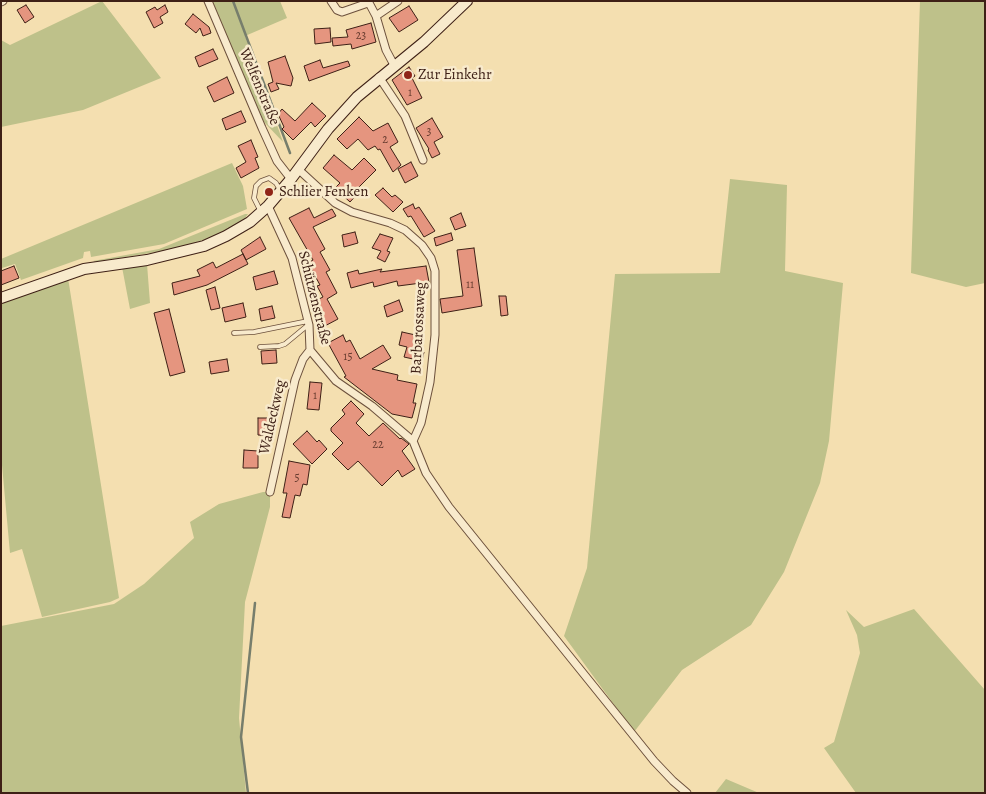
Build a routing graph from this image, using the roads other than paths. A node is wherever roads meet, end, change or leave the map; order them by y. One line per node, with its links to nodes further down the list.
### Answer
1 (208, 1): 11 (street, Welfenstraße)
2 (331, 1): 5 (street)
3 (398, 1): 6 (street)
4 (467, 1): 7 (main road)
5 (368, 2): 6 (street)
6 (376, 16): 7 (street)
7 (394, 65): 8 (main road)
8 (379, 77): 9 (street); 10 (main road)
9 (423, 160)
10 (298, 169): 11 (main road); 19 (street, Barbarossaweg)
11 (291, 179): 12 (main road)
12 (280, 191): 13 (main road); 13 (lane)
13 (264, 209): 14 (main road); 15 (street, Schützenstraße)
14 (1, 298)
15 (308, 323): 16 (lane); 17 (lane); 18 (street, Schützenstraße)
16 (234, 333)
17 (260, 347)
18 (310, 350): 19 (street, Schützenstraße); 20 (street, Waldeckweg)
19 (414, 441): 21 (street, Schützenstraße)
20 (270, 492)
21 (687, 793)

